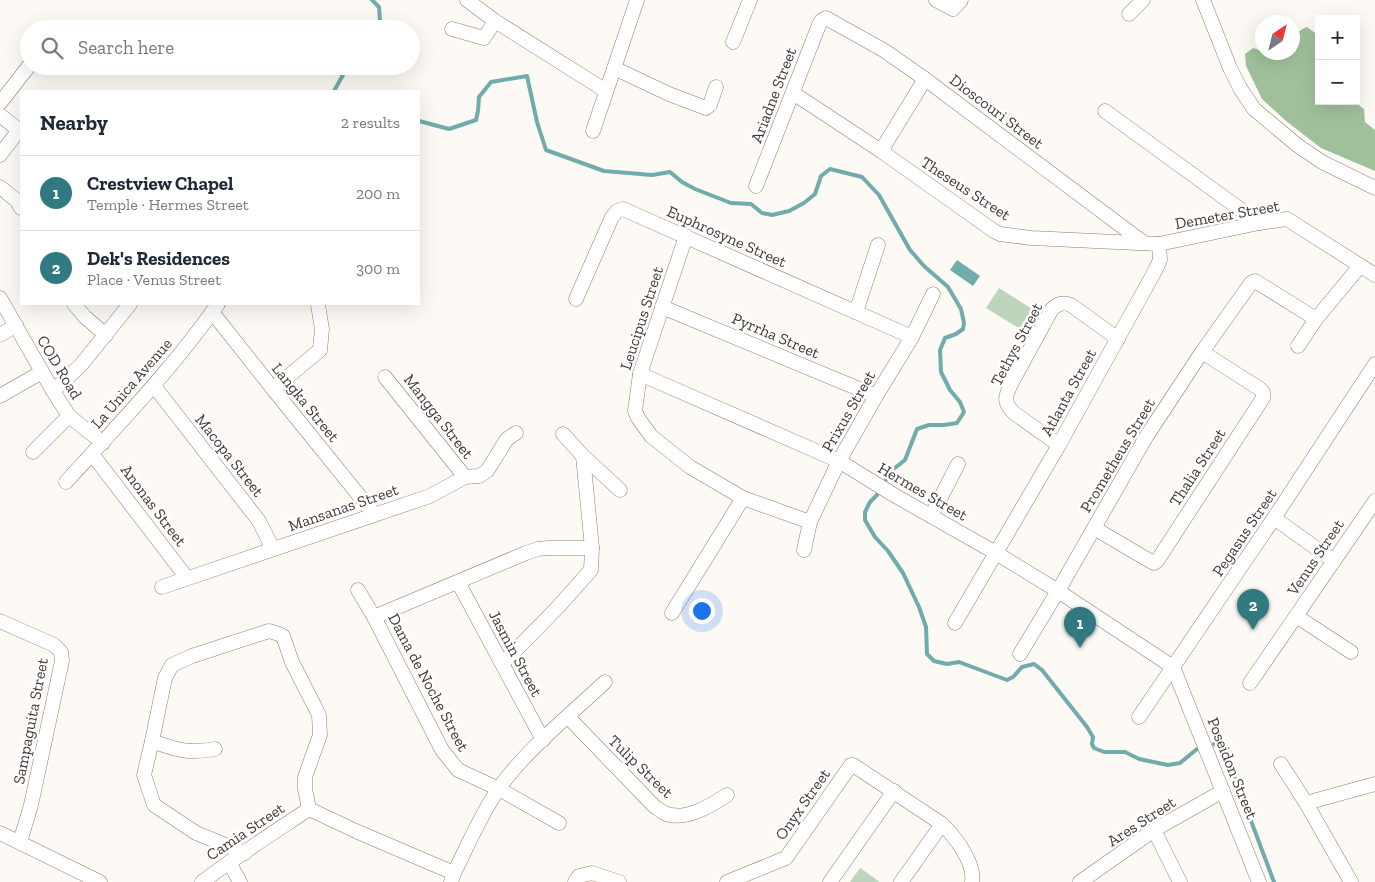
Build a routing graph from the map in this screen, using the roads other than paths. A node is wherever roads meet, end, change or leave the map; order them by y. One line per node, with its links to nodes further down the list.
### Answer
1 (467, 0): 10 (street)
2 (750, 0): 12 (street)
3 (936, 0): 7 (street)
4 (1143, 0): 8 (street)
5 (1203, 0): 28 (street)
6 (632, 2): 13 (street)
7 (956, 4)
8 (1130, 14)
9 (824, 18): 15 (street, Dioscouri Street); 18 (street, Ariadne Street)
10 (495, 21): 11 (street); 17 (street)
11 (452, 28)
12 (733, 42)
13 (614, 68): 16 (street); 17 (street)
14 (22, 75): 19 (street)
15 (925, 79): 24 (street); 32 (street, Dioscouri Street)
16 (716, 87)
17 (606, 91): 22 (street)
18 (792, 93): 24 (street, Theseus Street); 26 (street, Ariadne Street)
19 (0, 103)
20 (1106, 110): 30 (street)
21 (0, 115): 23 (street)
22 (593, 130)
23 (20, 131): 25 (street)
24 (882, 151): 32 (street, Theseus Street)
25 (0, 155)
26 (756, 186)
27 (0, 187): 29 (street)
28 (1375, 188)
29 (20, 206)
30 (1259, 223): 33 (street, Demeter Street); 35 (street, Demeter Street)
31 (686, 236): 39 (street, Euphrosyne Street); 43 (street, Leucipus Street); 45 (street, Euphrosyne Street)
32 (1144, 243): 33 (street, Theseus Street)
33 (1159, 244): 51 (street, Atlanta Street)
34 (878, 245): 45 (street)
35 (1360, 266): 36 (street, Demeter Street); 46 (street)
36 (1375, 275)
37 (933, 294): 50 (street, Prixus Street)
38 (0, 298): 47 (street, COD Road)
39 (576, 299)
40 (75, 305): 49 (street)
41 (129, 305): 49 (street)
42 (318, 305): 60 (street)
43 (662, 307): 56 (street, Leucipus Street); 62 (street, Pyrrha Street)
44 (215, 308): 58 (street, La Unica Avenue); 60 (street, Langka Street)
45 (856, 312): 50 (street, Euphrosyne Street)
46 (1316, 319): 52 (street); 53 (street, Prometheus Street)
47 (16, 326): 48 (street); 55 (street, COD Road)
48 (0, 335)
49 (106, 335): 59 (street)
50 (912, 337): 62 (street, Prixus Street)
51 (1118, 339): 67 (street, Atlanta Street); 67 (street, Tethys Street)
52 (1298, 346)
53 (1202, 352): 82 (street, Prometheus Street); 82 (street, Thalia Street)
54 (1375, 364): 80 (street, Pegasus Street)
55 (42, 372): 59 (street, COD Road); 61 (street)
56 (640, 374): 71 (street, Hermes Street); 76 (street, Leucipus Street)
57 (385, 377): 73 (street, Mangga Street)
58 (154, 386): 66 (street, La Unica Avenue); 84 (street, Macopa Street)
59 (53, 390): 63 (street, COD Road)
60 (273, 390): 78 (street, Langka Street)
61 (0, 396)
62 (876, 396): 71 (street, Prixus Street)
63 (69, 416): 66 (street, COD Road); 68 (street)
64 (516, 433): 73 (street, Mansanas Street)
65 (563, 434): 70 (street)
66 (103, 443): 69 (street, La Unica Avenue)
67 (1059, 446): 86 (street, Atlanta Street)
68 (33, 452)
69 (92, 454): 74 (street, La Unica Avenue); 88 (street, Anonas Street)
70 (583, 456): 75 (street); 83 (street)
71 (838, 461): 79 (street, Hermes Street); 81 (street, Prixus Street)
72 (958, 464): 79 (street)
73 (465, 477): 78 (street, Mansanas Street)
74 (66, 482)
75 (620, 490)
76 (744, 498): 81 (street); 93 (street)
77 (1375, 500): 87 (street, Venus Street)
78 (374, 514): 84 (street, Mansanas Street)
79 (931, 516): 86 (street, Hermes Street)
80 (1274, 518): 87 (street); 101 (street, Pegasus Street)
81 (810, 522): 85 (street, Prixus Street)
82 (1094, 528): 92 (street, Prometheus Street)
83 (592, 548): 89 (street); 100 (street)
84 (273, 550): 88 (street, Mansanas Street)
85 (804, 550)
86 (996, 552): 92 (street, Hermes Street); 97 (street, Atlanta Street)
87 (1334, 561): 94 (street, Venus Street)
88 (187, 578): 90 (street, Mansanas Street)
89 (458, 582): 95 (street); 100 (street, Jasmin Street)
90 (162, 587)
91 (358, 590): 95 (street, Dama de Noche Street)
92 (1058, 591): 99 (street, Prometheus Street); 101 (street, Hermes Street)
93 (672, 613)
94 (1296, 616): 98 (street); 103 (street, Venus Street)
95 (374, 617): 111 (street, Dama de Noche Street)
96 (0, 620): 121 (street, Sampaguita Street)
97 (955, 623)
98 (1351, 652)
99 (1020, 654)
100 (502, 664): 106 (street, Jasmin Street)
101 (1174, 667): 105 (street, Pegasus Street); 113 (street, Poseidon Street)
102 (605, 682): 104 (street)
103 (1250, 683)
104 (568, 717): 106 (street); 114 (street, Tulip Street)
105 (1139, 717)
106 (543, 740): 111 (street)
107 (152, 742): 108 (street); 116 (street); 122 (street)
108 (215, 750)
109 (1281, 764): 115 (street)
110 (1375, 784): 115 (street)
111 (498, 789): 117 (street, Dama de Noche Street); 126 (street)
112 (894, 791): 118 (street, Onyx Street); 132 (street, Onyx Street); 133 (street)
113 (1223, 791): 119 (street, Ares Street); 138 (street, Poseidon Street)
114 (727, 795)
115 (1306, 803): 139 (street)
116 (309, 809): 122 (street, Camia Street); 126 (street)
117 (559, 823)
118 (942, 824): 134 (street); 135 (street, Onyx Street)
119 (1154, 830): 124 (street, Ares Street); 137 (street)
120 (0, 833): 121 (street)
121 (20, 842): 125 (street)
122 (245, 853): 123 (street, Camia Street)
123 (229, 862): 129 (street, Camia Street); 130 (street)
124 (1097, 877): 136 (street, Ares Street)
125 (84, 878): 128 (street)
126 (452, 878)
127 (577, 879): 131 (street)
128 (100, 882)
129 (202, 882)
130 (240, 882)
131 (619, 882)
132 (727, 882)
133 (830, 882)
134 (901, 882)
135 (972, 882)
136 (1080, 882)
137 (1180, 882)
138 (1259, 882)
139 (1351, 882)

